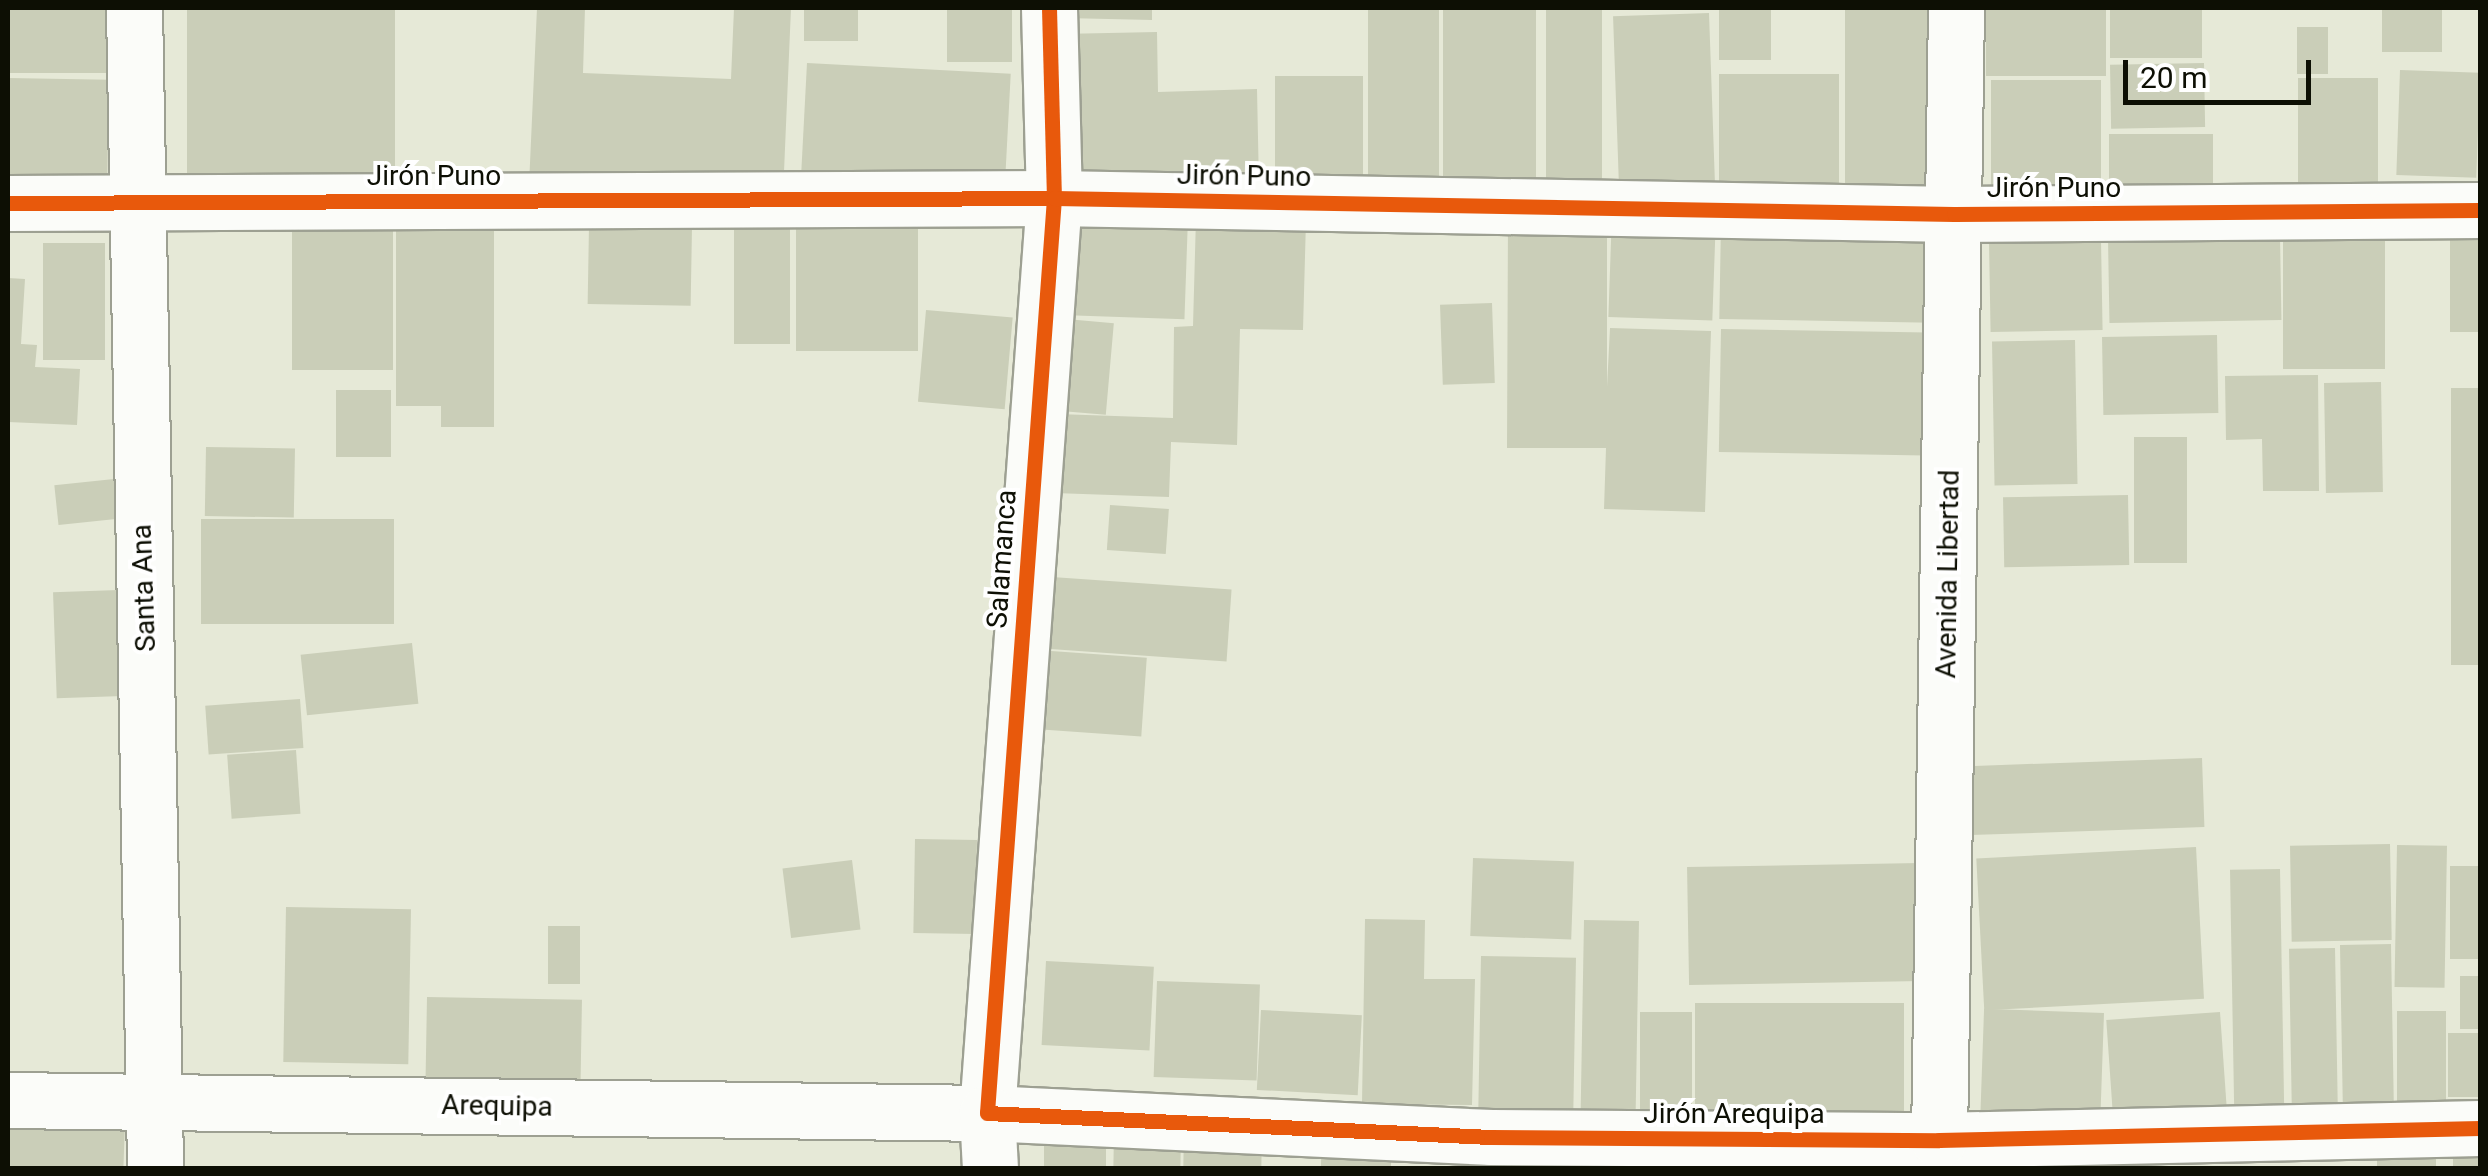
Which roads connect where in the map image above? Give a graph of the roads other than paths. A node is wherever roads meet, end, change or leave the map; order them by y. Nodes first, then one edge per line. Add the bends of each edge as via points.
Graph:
1 (134, 8) edge
2 (1049, 8) edge
3 (1956, 8) edge
4 (1054, 198) junction
5 (8, 203) edge
6 (132, 203) junction
7 (2480, 210) edge
8 (1954, 214) junction
9 (8, 1100) edge
10 (160, 1101) junction
11 (987, 1113) junction
12 (2480, 1128) edge
13 (1939, 1140) junction
14 (155, 1168) edge
15 (990, 1168) edge

1 - 6 street, Santa Ana
2 - 4 street, Salamanca
3 - 8 street, Avenida Libertad
4 - 6 street, Jirón Puno
4 - 8 street, Jirón Puno
4 - 11 street, Salamanca
5 - 6 street, Jirón Puno
6 - 10 street, Santa Ana
7 - 8 street, Jirón Puno
8 - 13 street, Avenida Libertad
9 - 10 street, Arequipa
10 - 11 street, Arequipa
10 - 14 street, Santa Ana
11 - 13 street, Jirón Arequipa via 1490,1137
11 - 15 street, Salamanca
12 - 13 street, Jirón Arequipa

